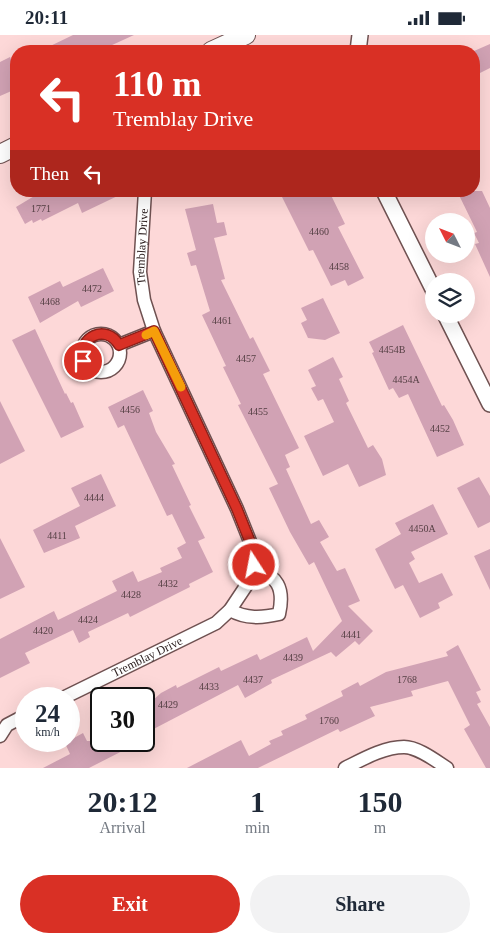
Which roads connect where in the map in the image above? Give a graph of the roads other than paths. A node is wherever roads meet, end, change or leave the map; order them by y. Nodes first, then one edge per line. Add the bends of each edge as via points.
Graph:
1 (246, 35) edge
2 (224, 45) edge
3 (145, 197) edge
4 (387, 197) edge
5 (425, 273) edge
6 (450, 323) edge
7 (154, 331) junction
8 (119, 345) dead end
9 (490, 404) edge
10 (254, 565) junction
11 (230, 610) junction
12 (80, 689) edge
13 (15, 720) edge
14 (2, 727) edge
15 (345, 768) edge
16 (447, 768) edge

1 - 2 main road
3 - 7 street, Tremblay Drive via 140,271 144,300
4 - 5 street
6 - 9 street
7 - 8 street
7 - 10 street, Tremblay Drive via 237,509 253,549
10 - 11 street, Tremblay Drive via 248,583
10 - 11 street via 269,573 280,587 279,614 242,617
11 - 12 street, Tremblay Drive via 216,623
13 - 14 street
15 - 16 street via 374,754 405,747

